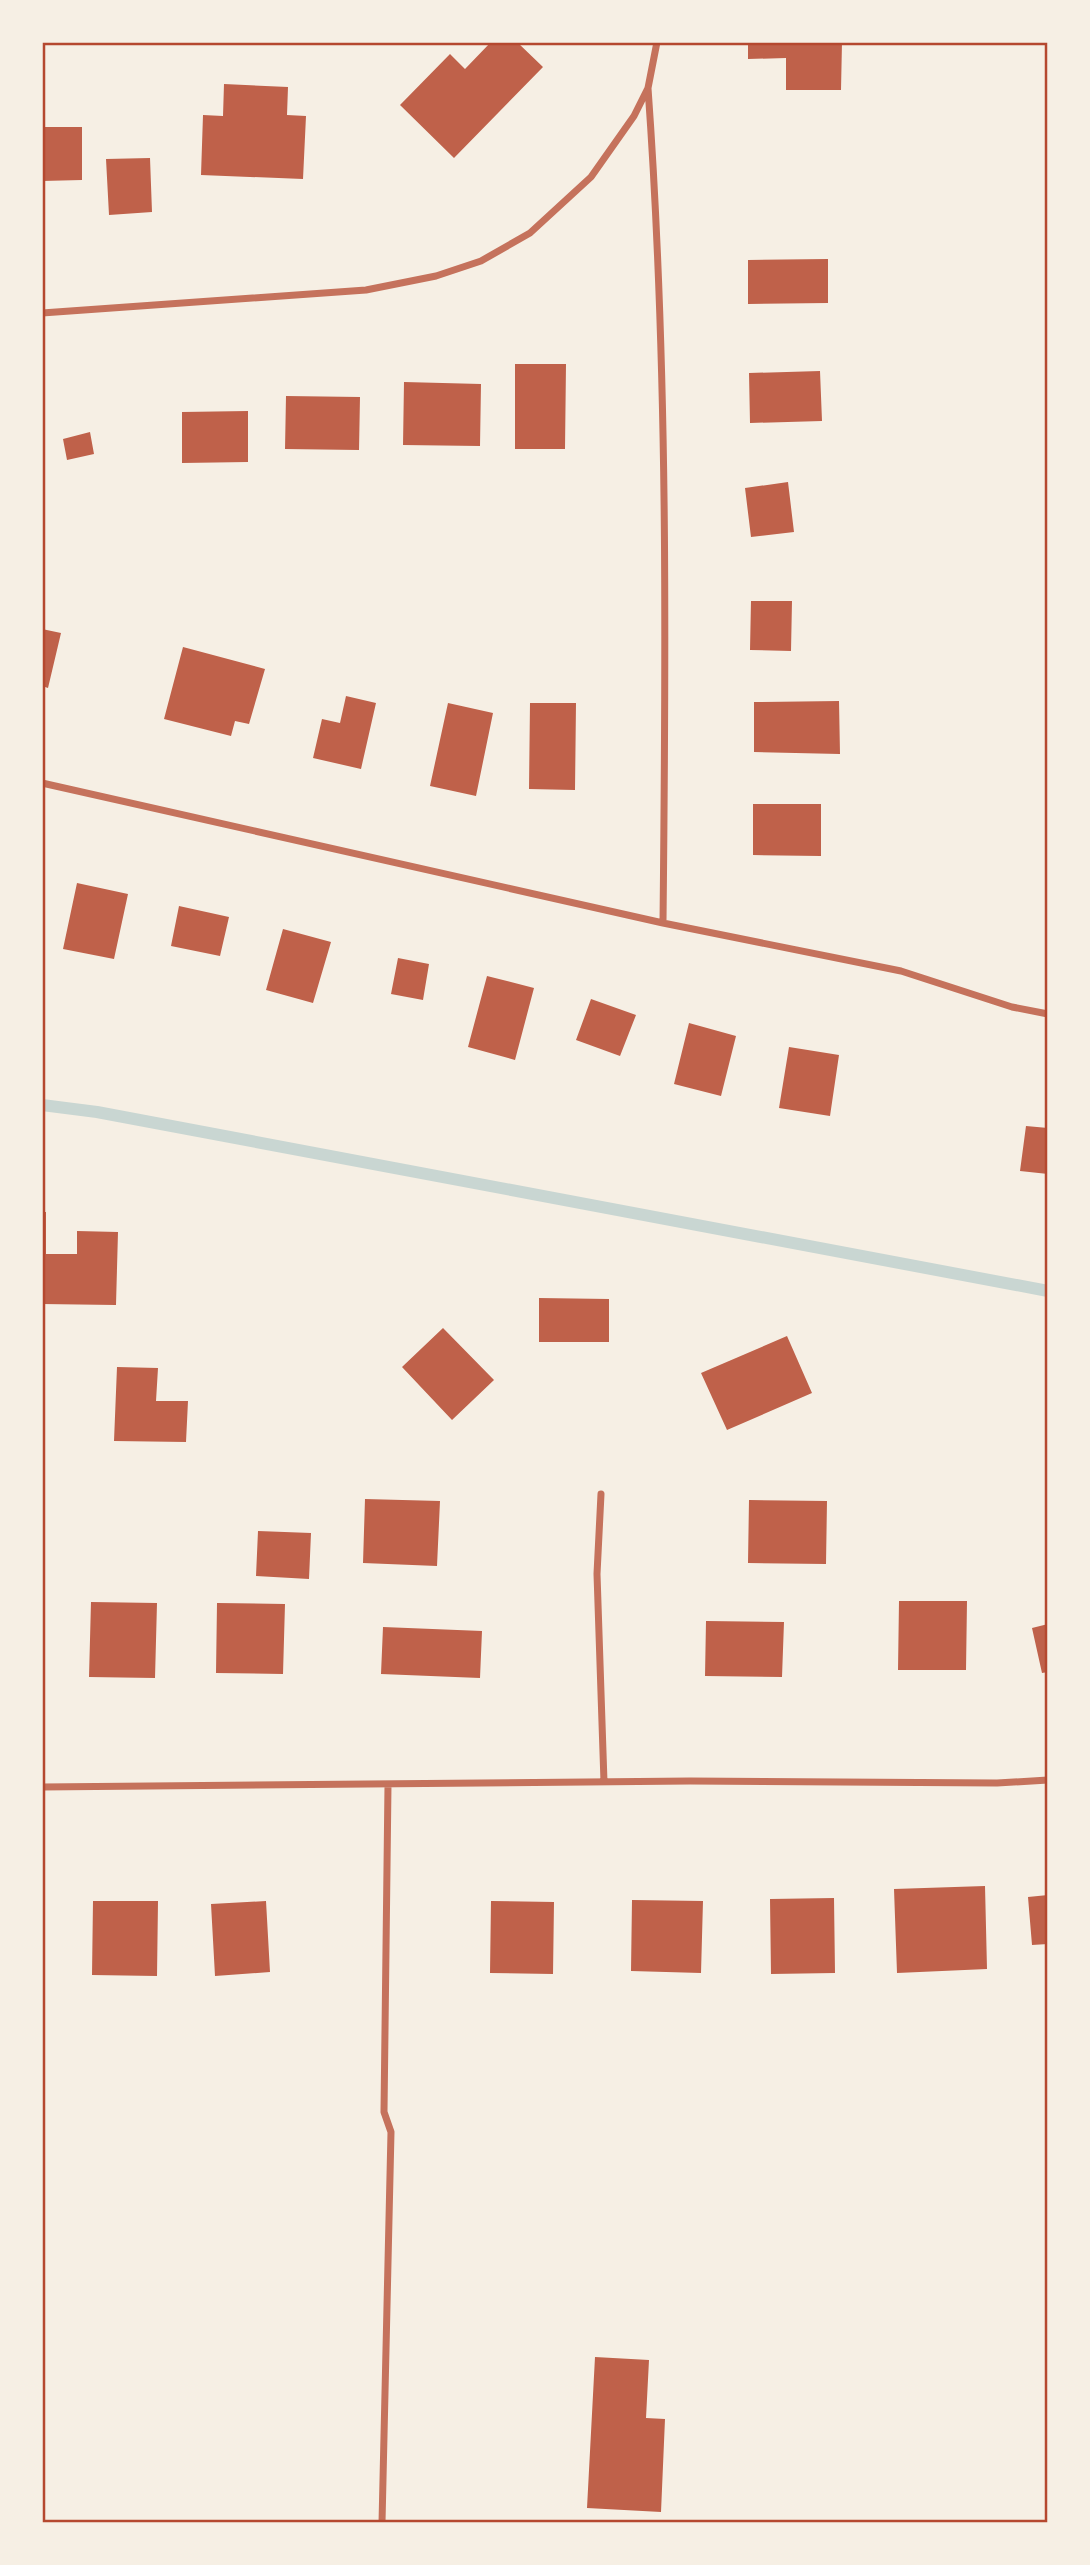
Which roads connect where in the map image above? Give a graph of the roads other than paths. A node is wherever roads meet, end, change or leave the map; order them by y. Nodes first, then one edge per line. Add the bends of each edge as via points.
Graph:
1 (657, 42) edge
2 (648, 89) junction
3 (42, 313) edge
4 (42, 783) edge
5 (663, 923) junction
6 (1048, 1014) edge
7 (601, 1494) dead end
8 (1048, 1780) edge
9 (604, 1782) junction
10 (388, 1785) junction
11 (42, 1787) edge
12 (383, 2523) edge

1 - 2 street
2 - 3 street via 634,116 582,186 530,233 481,261 436,276 366,290
2 - 5 street via 659,260 666,678
4 - 5 street
5 - 6 street via 901,971
7 - 9 street via 597,1574
8 - 9 street
9 - 10 street
10 - 11 street
10 - 12 street via 384,2112 391,2132

